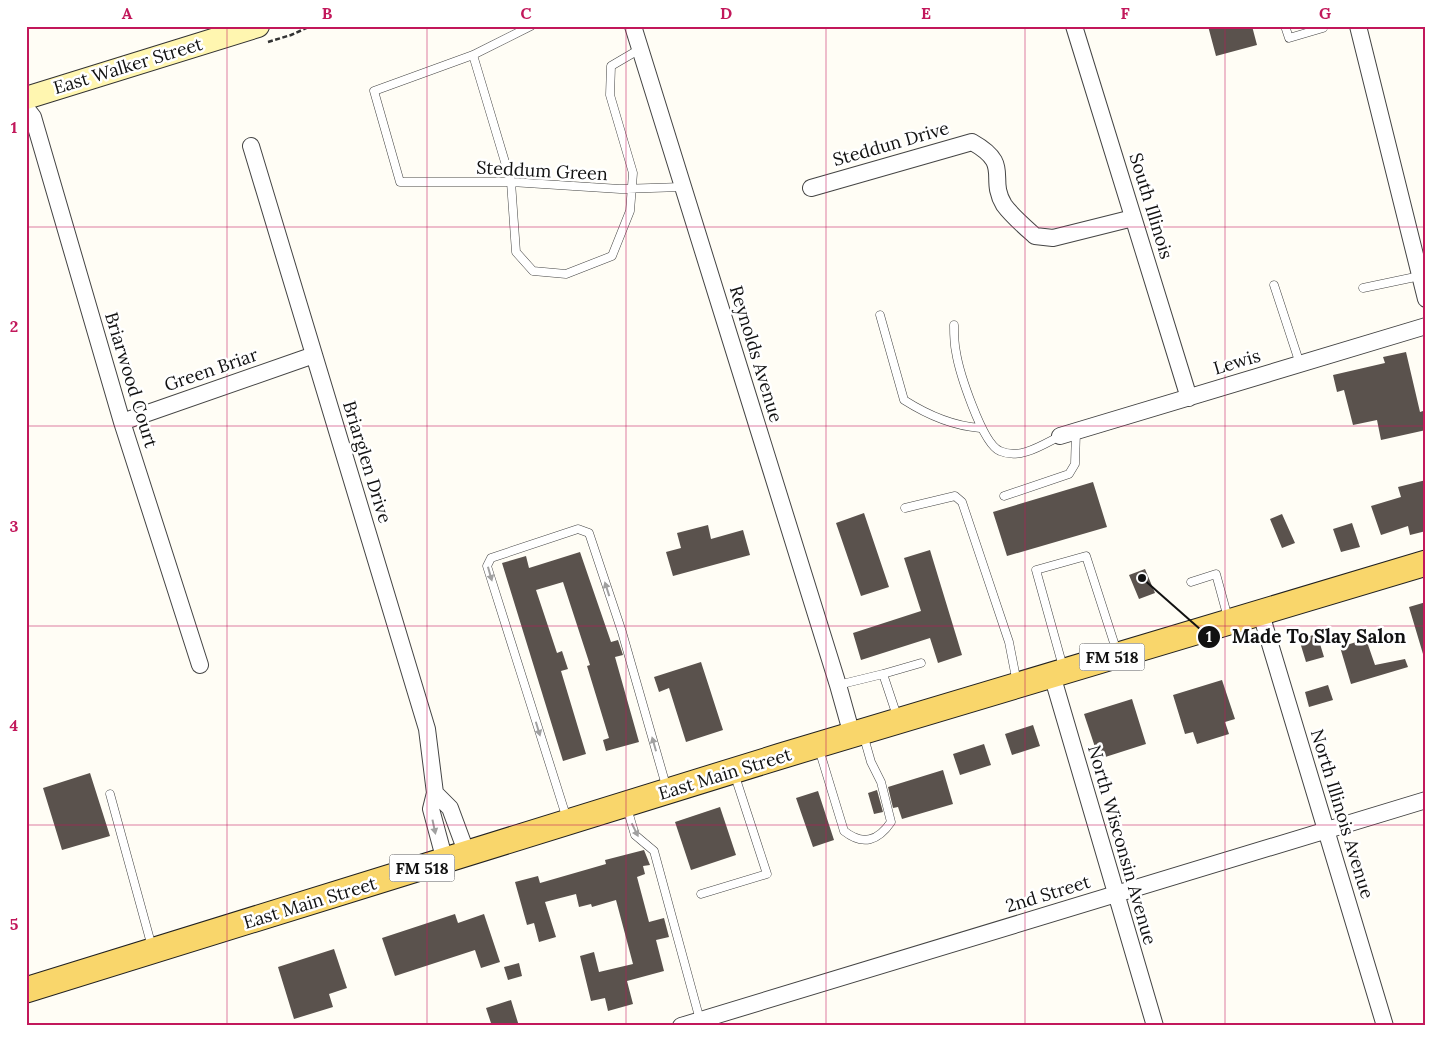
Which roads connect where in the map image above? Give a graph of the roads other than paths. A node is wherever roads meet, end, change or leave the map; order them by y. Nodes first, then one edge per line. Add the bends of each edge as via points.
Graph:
1 (258, 26) edge
2 (531, 26) edge
3 (633, 26) edge
4 (1074, 26) edge
5 (1285, 26) edge
6 (1358, 26) edge
7 (1326, 27) edge
8 (640, 49) junction
9 (473, 55) junction
10 (26, 98) edge
11 (26, 108) edge
12 (251, 146) dead end
13 (511, 182) junction
14 (682, 187) junction
15 (811, 188) dead end
16 (632, 189) junction
17 (1134, 218) junction
18 (1420, 276) junction
19 (1274, 285) dead end
20 (1363, 288) dead end
21 (1426, 299) edge
22 (880, 315) dead end
23 (954, 325) dead end
24 (1426, 326) edge
25 (314, 355) junction
26 (1300, 364) junction
27 (1189, 398) junction
28 (122, 422) junction
29 (980, 428) junction
30 (1068, 433) junction
31 (1004, 496) dead end
32 (905, 508) dead end
33 (1426, 563) edge
34 (1191, 582) dead end
35 (1261, 614) junction
36 (1230, 623) junction
37 (1118, 655) junction
38 (921, 664) dead end
39 (200, 665) dead end
40 (1058, 673) junction
41 (883, 674) junction
42 (1017, 685) junction
43 (840, 690) junction
44 (899, 721) junction
45 (857, 734) junction
46 (818, 745) junction
47 (734, 771) junction
48 (668, 791) junction
49 (436, 793) junction
50 (110, 794) dead end
51 (1426, 800) edge
52 (626, 804) junction
53 (568, 822) junction
54 (1326, 830) junction
55 (456, 857) junction
56 (701, 894) dead end
57 (1115, 895) junction
58 (154, 951) junction
59 (26, 990) edge
60 (700, 1020) junction
61 (681, 1026) edge
62 (1154, 1026) edge
63 (1385, 1026) edge

1 - 10 street, East Walker Street
2 - 9 lane
3 - 8 street, Reynolds Avenue
4 - 17 street, South Illinois
5 - 7 lane via 1288,38
6 - 18 street
8 - 14 street, Reynolds Avenue
8 - 16 lane via 611,66 610,94 633,174
9 - 13 lane
9 - 13 lane, Steddum Green via 374,91 400,182
11 - 28 street, Briarwood Court via 33,117
12 - 25 street, Briarglen Drive
13 - 16 lane, Steddum Green
13 - 16 lane via 516,252 533,271 566,274 612,256 630,211
14 - 16 lane, Steddum Green
14 - 43 street, Reynolds Avenue
15 - 17 street, Steddun Drive via 972,142 989,151 996,164 1004,204 1035,236 1053,238
17 - 27 street, South Illinois
18 - 20 lane
18 - 21 street
19 - 26 lane
22 - 29 lane via 904,400 946,420
23 - 29 lane via 956,352
24 - 26 street, Lewis
25 - 28 street, Green Briar
25 - 49 street, Briarglen Drive via 427,729
26 - 27 street, Lewis
27 - 30 street, Lewis
28 - 39 street, Briarwood Court
29 - 30 lane via 998,451 1014,455
30 - 31 lane via 1075,464 1069,474
32 - 42 lane via 956,496 962,502 1009,642
33 - 35 main road, East Main Street / FM 518
34 - 36 lane via 1216,574
35 - 36 main road, East Main Street / FM 518
35 - 54 street, North Illinois Avenue
36 - 37 main road, East Main Street / FM 518
37 - 40 main road, East Main Street / FM 518
37 - 40 lane via 1086,556 1036,570
38 - 41 lane
40 - 42 main road, East Main Street / FM 518
40 - 57 street, North Wisconsin Avenue
41 - 43 lane
41 - 44 lane
42 - 44 main road, East Main Street / FM 518
43 - 45 street, Reynolds Avenue
44 - 45 main road, East Main Street / FM 518
45 - 46 main road, East Main Street / FM 518
45 - 46 lane via 882,782 891,822 877,837 861,841 844,831
46 - 47 main road, East Main Street / FM 518
47 - 48 main road, East Main Street / FM 518
47 - 56 lane via 767,874
48 - 52 main road, East Main Street / FM 518
48 -> 53 lane via 622,632 589,533 578,529 491,558 487,566
49 - 55 street via 450,808
49 -> 55 street, Briarglen Drive via 431,809
50 - 58 lane
51 - 54 street, 2nd Street
52 - 53 main road, East Main Street / FM 518
52 -> 60 lane via 635,835 654,851
53 - 55 main road, East Main Street / FM 518
54 - 57 street, 2nd Street
54 - 63 street, North Illinois Avenue
55 - 58 main road, East Main Street / FM 518
57 - 60 street, 2nd Street
57 - 62 street, North Wisconsin Avenue
58 - 59 main road, East Main Street / FM 518
60 - 61 street, 2nd Street

